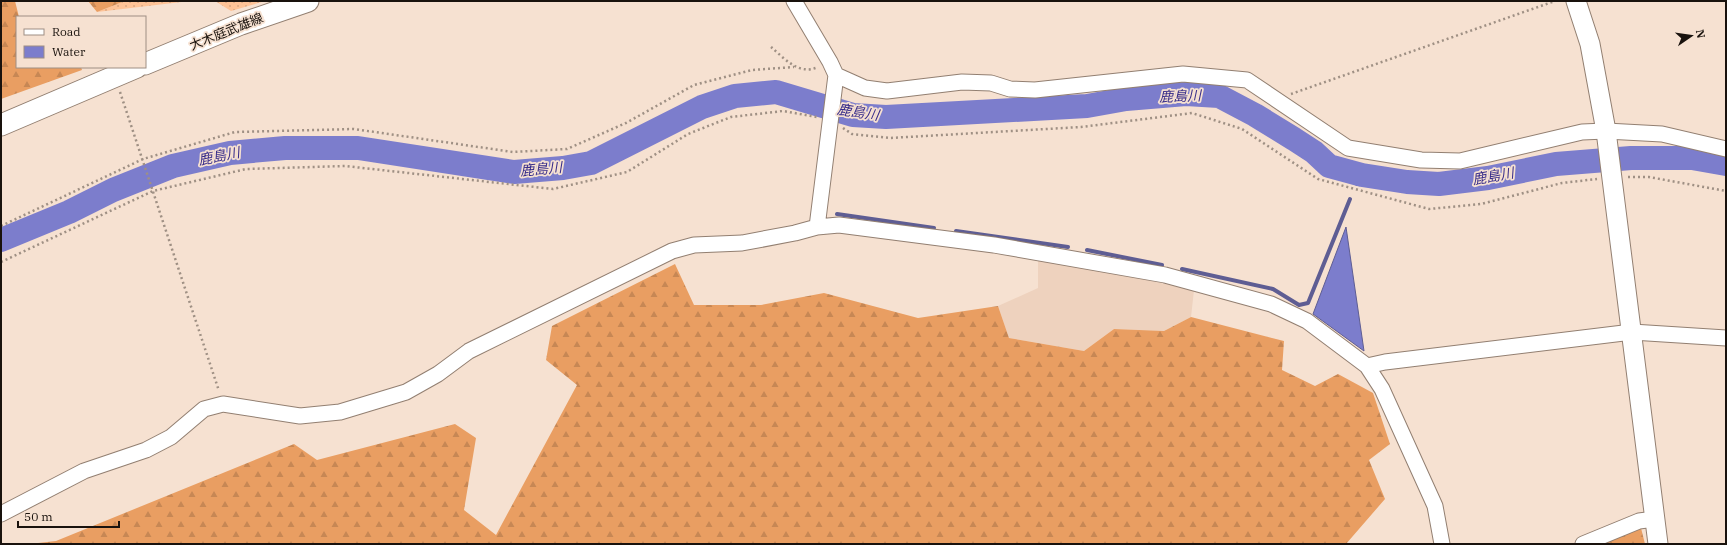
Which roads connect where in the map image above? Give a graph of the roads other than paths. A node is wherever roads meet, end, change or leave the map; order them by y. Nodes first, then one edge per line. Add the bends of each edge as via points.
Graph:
1 (308, 1) edge
2 (794, 1) edge
3 (1576, 1) edge
4 (146, 64) edge
5 (135, 68) edge
6 (834, 73) junction
7 (1, 125) edge
8 (1606, 131) junction
9 (1726, 149) edge
10 (817, 227) junction
11 (1632, 332) junction
12 (1726, 338) edge
13 (1367, 366) junction
14 (1, 514) edge
15 (1655, 519) junction
16 (1442, 544) edge
17 (1582, 544) edge
18 (1658, 544) edge

1 - 4 main road, 大木庭武雄線 via 241,24
2 - 6 street
3 - 8 street via 1590,44
5 - 7 main road
6 - 8 street via 865,88 887,91 962,82 990,83 1010,89 1036,90 1183,74 1247,80 1348,148 1421,160 1460,161 1582,132
6 - 10 street
8 - 9 street via 1662,134
8 - 11 street
10 - 13 street via 867,227 994,245 1165,275 1271,304 1307,321
10 - 14 street via 795,234 742,243 694,245 672,251 469,351 438,374 406,392 340,412 300,416 223,404 204,409 171,437 146,450 84,472
11 - 12 street
11 - 13 street
11 - 15 street
13 - 16 street via 1382,389 1435,506
15 - 17 street via 1639,522
15 - 18 street

